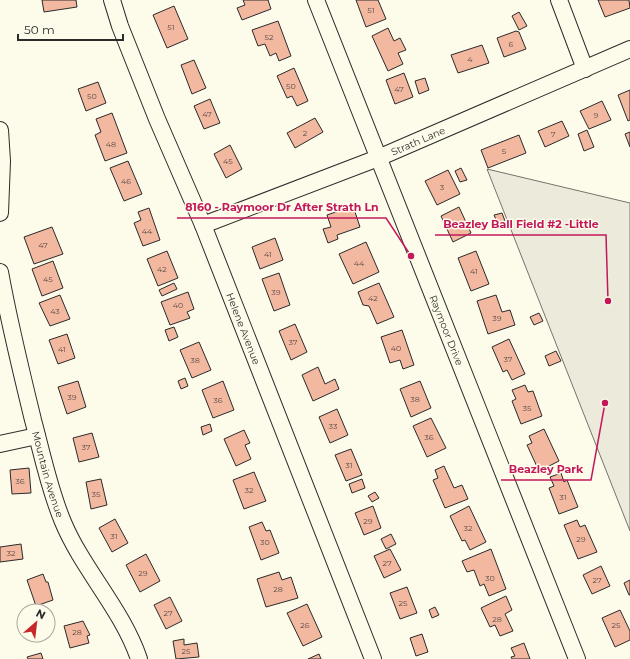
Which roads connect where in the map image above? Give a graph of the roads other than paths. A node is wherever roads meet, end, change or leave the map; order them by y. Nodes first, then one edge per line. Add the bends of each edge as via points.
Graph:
1 (112, 0) edge
2 (316, 0) edge
3 (559, 0) edge
4 (630, 49) edge
5 (585, 69) junction
6 (0, 130) edge
7 (378, 158) junction
8 (0, 213) edge
9 (203, 225) junction
10 (0, 272) edge
11 (37, 436) junction
12 (0, 444) edge
13 (139, 659) edge
14 (373, 659) edge
15 (577, 659) edge

1 - 9 street, Helene Avenue via 157,119
2 - 7 street, Raymoor Drive
3 - 5 street
4 - 5 street, Strath Lane
5 - 7 street, Strath Lane
6 - 8 street
7 - 9 street, Strath Lane
7 - 15 street, Raymoor Drive
9 - 14 street, Helene Avenue
10 - 11 street, Mountain Avenue
11 - 12 street
11 - 13 street, Mountain Avenue via 63,522 78,551 122,620

